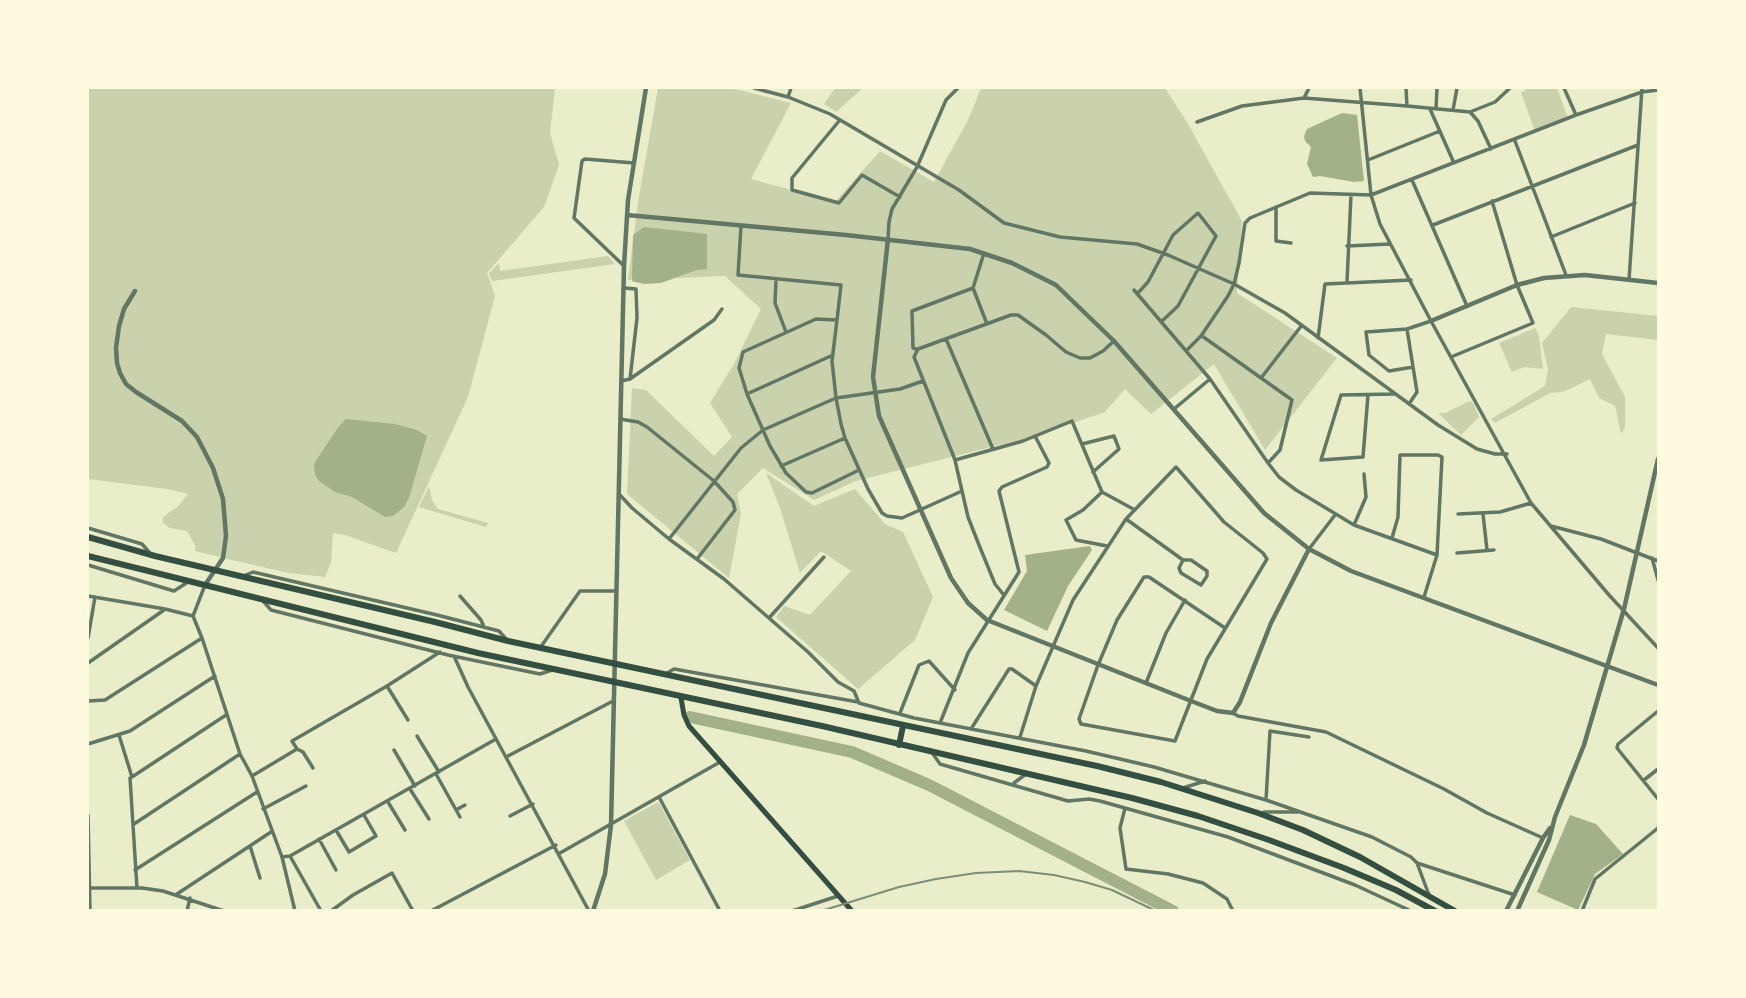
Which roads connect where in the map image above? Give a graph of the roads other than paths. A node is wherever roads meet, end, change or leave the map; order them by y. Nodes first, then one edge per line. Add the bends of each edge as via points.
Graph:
1 (646, 88) edge
2 (754, 88) edge
3 (790, 88) edge
4 (958, 88) edge
5 (1308, 88) edge
6 (1360, 88) edge
7 (1406, 88) edge
8 (1437, 88) edge
9 (1457, 88) edge
10 (1510, 88) edge
11 (1564, 88) edge
12 (771, 90) edge
13 (1642, 90) edge
14 (1658, 90) edge
15 (788, 97) junction
16 (1304, 99) junction
17 (1363, 102) junction
18 (1407, 106) junction
19 (1433, 109) junction
20 (1453, 111) junction
21 (1470, 112) junction
22 (1576, 115) junction
23 (839, 121) junction
24 (1197, 122) dead end
25 (1440, 131) junction
26 (1515, 141) junction
27 (1638, 145) junction
28 (1491, 149) junction
29 (1367, 160) junction
30 (634, 163) junction
31 (1454, 163) junction
32 (917, 167) junction
33 (1412, 180) junction
34 (1532, 186) junction
35 (1351, 194) junction
36 (1371, 195) junction
37 (900, 197) junction
38 (1492, 201) junction
39 (1635, 203) junction
40 (1276, 207) junction
41 (627, 215) junction
42 (1433, 225) junction
43 (741, 226) junction
44 (1552, 237) junction
45 (888, 240) junction
46 (1291, 243) dead end
47 (1391, 244) junction
48 (1347, 246) junction
49 (984, 253) junction
50 (1164, 253) junction
51 (624, 266) junction
52 (1198, 268) junction
53 (1566, 275) junction
54 (776, 279) junction
55 (1629, 279) junction
56 (1411, 281) junction
57 (1347, 282) junction
58 (1658, 283) edge
59 (1234, 284) junction
60 (1517, 285) junction
61 (624, 288) junction
62 (973, 288) junction
63 (1134, 290) dead end
64 (135, 291) dead end
65 (1137, 294) junction
66 (1468, 306) junction
67 (722, 309) dead end
68 (837, 320) junction
69 (1431, 321) junction
70 (1161, 322) junction
71 (987, 324) junction
72 (1302, 325) junction
73 (1407, 329) junction
74 (786, 332) junction
75 (1201, 336) junction
76 (1318, 338) junction
77 (946, 339) junction
78 (1114, 341) junction
79 (918, 349) junction
80 (1186, 351) junction
81 (833, 355) junction
82 (1451, 358) junction
83 (1413, 367) junction
84 (1261, 378) junction
85 (630, 379) junction
86 (1210, 379) junction
87 (621, 381) junction
88 (923, 381) junction
89 (874, 392) junction
90 (1395, 393) junction
91 (747, 394) junction
92 (1368, 395) junction
93 (836, 398) junction
94 (1409, 404) junction
95 (1174, 409) junction
96 (620, 419) junction
97 (763, 430) junction
98 (1035, 436) junction
99 (845, 438) junction
100 (1082, 444) junction
101 (993, 449) junction
102 (1507, 454) junction
103 (955, 460) junction
104 (1658, 460) edge
105 (1269, 464) junction
106 (780, 466) junction
107 (1658, 466) edge
108 (859, 470) junction
109 (1093, 472) junction
110 (1364, 474) dead end
111 (714, 481) junction
112 (962, 491) junction
113 (1102, 492) junction
114 (618, 493) junction
115 (1531, 503) junction
116 (920, 509) junction
117 (1135, 510) junction
118 (1458, 514) dead end
119 (1483, 514) junction
120 (1335, 515) junction
121 (1126, 519) junction
122 (1354, 525) junction
123 (1549, 525) junction
124 (88, 528) edge
125 (88, 537) edge
126 (669, 539) junction
127 (1391, 539) junction
128 (1107, 545) junction
129 (1308, 550) junction
130 (1494, 550) dead end
131 (1487, 551) junction
132 (1639, 552) junction
133 (1457, 553) dead end
134 (150, 555) junction
135 (1437, 555) junction
136 (88, 556) edge
137 (824, 557) dead end
138 (1652, 558) junction
139 (697, 559) junction
140 (1183, 560) junction
141 (1658, 561) edge
142 (88, 565) edge
143 (214, 570) junction
144 (1658, 580) edge
145 (188, 582) junction
146 (205, 585) junction
147 (616, 591) junction
148 (1003, 594) junction
149 (88, 596) edge
150 (460, 596) dead end
151 (95, 597) junction
152 (1424, 597) junction
153 (263, 599) junction
154 (1185, 600) junction
155 (1624, 608) junction
156 (165, 609) junction
157 (193, 616) junction
158 (436, 618) junction
159 (769, 618) junction
160 (987, 620) junction
161 (484, 626) junction
162 (1224, 628) junction
163 (396, 633) junction
164 (88, 636) edge
165 (381, 637) junction
166 (202, 638) junction
167 (508, 641) junction
168 (540, 648) junction
169 (1052, 648) junction
170 (1658, 648) edge
171 (440, 652) junction
172 (454, 656) junction
173 (88, 663) edge
174 (615, 665) junction
175 (1098, 665) junction
176 (1608, 665) junction
177 (554, 670) junction
178 (662, 675) junction
179 (215, 676) junction
180 (615, 683) junction
181 (1146, 683) junction
182 (1658, 685) edge
183 (387, 686) junction
184 (1036, 686) junction
185 (955, 690) junction
186 (815, 695) junction
187 (681, 698) junction
188 (614, 700) junction
189 (88, 701) edge
190 (1191, 701) junction
191 (859, 703) junction
192 (823, 709) junction
193 (1658, 711) edge
194 (900, 713) junction
195 (1233, 713) junction
196 (226, 715) junction
197 (914, 718) junction
198 (408, 720) dead end
199 (940, 723) junction
200 (905, 726) junction
201 (962, 727) junction
202 (971, 729) junction
203 (120, 735) junction
204 (417, 736) dead end
205 (1020, 737) junction
206 (1309, 737) dead end
207 (496, 739) junction
208 (977, 741) junction
209 (88, 744) edge
210 (899, 744) junction
211 (296, 749) junction
212 (394, 750) dead end
213 (932, 752) junction
214 (240, 754) junction
215 (506, 757) junction
216 (720, 762) junction
217 (313, 768) dead end
218 (1658, 769) edge
219 (437, 773) junction
220 (1026, 774) junction
221 (252, 776) junction
222 (132, 777) junction
223 (1644, 780) junction
224 (1206, 781) junction
225 (1013, 784) junction
226 (306, 786) dead end
227 (415, 786) junction
228 (1184, 788) junction
229 (410, 789) junction
230 (257, 792) junction
231 (1110, 793) junction
232 (659, 797) junction
233 (1658, 799) edge
234 (1266, 800) junction
235 (1100, 801) junction
236 (387, 802) junction
237 (533, 804) junction
238 (465, 805) dead end
239 (1125, 808) junction
240 (263, 809) junction
241 (430, 809) dead end
242 (456, 810) junction
243 (1301, 812) junction
244 (425, 813) junction
245 (1258, 813) junction
246 (363, 815) junction
247 (88, 816) edge
248 (510, 816) dead end
249 (1198, 816) junction
250 (460, 817) dead end
251 (429, 819) dead end
252 (133, 825) junction
253 (611, 825) junction
254 (1189, 825) junction
255 (1552, 826) junction
256 (1658, 828) edge
257 (336, 830) junction
258 (405, 830) dead end
259 (271, 832) junction
260 (1543, 838) junction
261 (319, 839) junction
262 (556, 845) junction
263 (250, 846) junction
264 (560, 853) junction
265 (290, 856) junction
266 (282, 857) junction
267 (1417, 863) junction
268 (135, 870) junction
269 (336, 870) dead end
270 (260, 878) dead end
271 (89, 888) edge
272 (136, 888) junction
273 (177, 894) junction
274 (1515, 895) junction
275 (838, 896) junction
276 (1430, 897) junction
277 (190, 898) junction
278 (223, 910) edge
279 (90, 911) edge
280 (187, 911) edge
281 (295, 911) edge
282 (321, 911) edge
283 (331, 911) edge
284 (413, 911) edge
285 (431, 911) edge
286 (591, 911) edge
287 (720, 911) edge
288 (792, 911) edge
289 (852, 911) edge
290 (1233, 911) edge
291 (1411, 911) edge
292 (1435, 911) edge
293 (1455, 911) edge
294 (1506, 911) edge
295 (1517, 911) edge
296 (1582, 911) edge

1 - 30 street
2 - 12 street
3 - 15 street
4 - 32 street via 946,100
5 - 16 street
6 - 17 street
7 - 18 street
8 - 19 street
9 - 20 street
10 - 21 street via 1495,102
11 - 22 street
12 - 15 street
13 - 14 street
13 - 22 street
13 - 27 street
15 - 23 street
16 - 17 street
16 - 24 street via 1242,106
17 - 18 street
17 - 29 street
18 - 19 street
19 - 20 street
19 - 25 street
20 - 21 street
21 - 28 street
22 - 26 street
23 - 32 street
23 - 37 street via 792,178 792,190 839,203 862,175
25 - 29 street
25 - 31 street
26 - 28 street
26 - 34 street
27 - 34 street
27 - 39 street
28 - 31 street
29 - 36 street
30 - 41 street
30 - 51 street via 582,161 574,218
31 - 33 street
32 - 37 street
32 - 50 street via 1004,223 1060,237 1137,244
33 - 36 street
33 - 42 street
34 - 38 street
34 - 44 street
35 - 36 street
35 - 40 street via 1310,194
35 - 48 street
36 - 47 street
37 - 45 street via 889,222
38 - 42 street
38 - 60 street
39 - 44 street
39 - 55 street
40 - 46 street via 1276,240
40 - 59 street via 1245,223
41 - 43 street
41 - 51 street
42 - 66 street
43 - 45 street
43 - 54 street via 737,275
44 - 53 street
45 - 49 street
45 - 89 street
47 - 48 street
47 - 56 street
48 - 57 street
49 - 62 street
49 - 78 street via 1056,285
50 - 52 street
50 - 52 street via 1173,235 1198,213 1216,236
50 - 65 street
51 - 61 street
52 - 59 street
52 - 70 street via 1178,306
53 - 55 street
53 - 60 street
54 - 68 street via 841,285
54 - 74 street via 775,303
55 - 58 street
56 - 57 street
56 - 69 street
57 - 76 street via 1325,284
59 - 72 street
59 - 75 street
60 - 66 street
60 - 82 street via 1533,323
61 - 85 street via 636,289
61 - 87 street
62 - 71 street
62 - 79 street via 912,311 913,348
63 - 65 street
64 - 143 street via 119,326 117,363 126,384 188,427 213,468 223,499 226,536 223,558
65 - 70 street
66 - 69 street
67 - 85 street via 714,320
68 - 74 street via 816,319
68 - 81 street
69 - 73 street
69 - 82 street
70 - 80 street
71 - 77 street
71 - 78 street via 1018,315 1080,358 1090,358
72 - 76 street
72 - 84 street
73 - 83 street
73 - 83 street via 1366,332 1369,355 1389,371
74 - 91 street via 743,352 740,368
75 - 80 street
75 - 84 street
76 - 90 street
77 - 79 street
77 - 101 street
78 - 95 street
79 - 88 street via 914,357
80 - 86 street
81 - 91 street
81 - 93 street
82 - 102 street
83 - 94 street via 1417,392
84 - 105 street via 1292,401 1280,450
85 - 87 street
86 - 95 street
86 - 105 street
87 - 96 street
88 - 89 street
88 - 103 street
89 - 93 street
89 - 116 street via 879,416
90 - 92 street
90 - 94 street
91 - 97 street
92 - 92 street via 1341,395 1321,460 1363,457
93 - 97 street
93 - 99 street
94 - 102 street via 1477,449
95 - 129 street via 1264,513
96 - 111 street via 647,427
96 - 114 street
97 - 106 street
97 - 111 street
98 - 100 street via 1072,421
98 - 101 street
98 - 148 street via 1047,467 999,491 1019,572
99 - 106 street
99 - 108 street
100 - 109 street
100 - 109 street via 1114,436 1119,449
101 - 103 street
102 - 115 street
103 - 112 street
104 - 107 street
105 - 120 street via 1279,477
106 - 108 street via 812,493
107 - 132 street
108 - 116 street via 882,513 898,519
109 - 113 street
110 - 122 street via 1366,497
111 - 126 street
111 - 139 street via 729,495 735,510
112 - 116 street
112 - 148 street via 979,545
113 - 117 street
113 - 128 street via 1066,520 1076,540
114 - 126 street
114 - 147 street
115 - 119 street
115 - 123 street
116 - 160 street via 954,585
117 - 121 street
117 - 162 street via 1176,467 1224,522 1263,553 1267,559
118 - 119 street
119 - 131 street
120 - 122 street
120 - 129 street
121 - 128 street
121 - 140 street
122 - 127 street
123 - 132 street
123 - 155 street
124 - 134 street via 142,544
125 - 134 highway
126 - 139 street
127 - 135 street
127 - 135 street via 1398,517 1400,455 1438,455 1442,457
128 - 169 street via 1073,600
129 - 152 street
129 - 195 street via 1271,622
130 - 131 street
131 - 133 street
132 - 138 street
132 - 155 street
134 - 143 highway
135 - 152 street
136 - 145 highway
137 - 159 street
138 - 141 street
138 - 144 street
139 - 159 street
140 - 140 street via 1191,560 1208,573 1201,585 1181,573
142 - 145 street via 174,591
143 - 146 street
143 - 158 highway
145 - 146 highway
146 - 153 highway
146 - 157 street
147 - 168 street via 580,591
147 - 174 street
148 - 160 street
149 - 151 street
150 - 161 street
151 - 156 street
151 - 164 street
152 - 176 street
153 - 163 highway
153 - 165 street via 271,610
154 - 162 street
154 - 175 street via 1144,577 1117,620
154 - 181 street via 1166,632
155 - 170 street
155 - 176 street
156 - 157 street
156 - 173 street
157 - 166 street
158 - 161 street
158 - 167 highway
159 - 191 street via 838,682 854,691
160 - 169 street
160 - 185 street via 968,653
161 - 167 street via 499,631
162 - 190 street
163 - 165 street
163 - 177 highway
165 - 171 street
166 - 179 street
166 - 189 street via 105,699
167 - 168 highway
168 - 174 highway
169 - 175 street
169 - 184 street
171 - 172 street
171 - 183 street
172 - 177 street via 540,674
172 - 207 street
174 - 178 highway
174 - 180 street
175 - 181 street
175 - 190 street via 1080,724 1175,741
176 - 182 street
176 - 255 street via 1584,745
177 - 180 highway
178 - 186 street via 674,669
178 - 192 highway
179 - 196 street
179 - 203 street
180 - 187 highway
180 - 188 street
181 - 190 street
183 - 198 street
183 - 211 street via 292,741
184 - 202 street via 1009,670
184 - 205 street
185 - 194 street via 929,661 919,665
185 - 199 street
186 - 191 street
186 - 192 street
187 - 210 highway
187 - 216 main road via 689,726
188 - 215 street
188 - 253 street
190 - 195 street
191 - 194 street
192 - 200 highway
193 - 223 street via 1618,744
194 - 197 street
195 - 260 street via 1326,733
196 - 214 street
196 - 222 street
197 - 199 street
197 - 200 street
199 - 201 street
200 - 208 highway
200 - 210 highway
201 - 202 street
201 - 208 street
202 - 205 street
203 - 209 street
203 - 222 street
204 - 219 street
205 - 224 street
206 - 234 street via 1270,731
207 - 215 street
207 - 219 street
208 - 228 highway
210 - 213 highway
211 - 217 street
211 - 221 street
212 - 227 street
213 - 220 highway
213 - 225 street via 940,764
214 - 221 street
214 - 252 street
215 - 237 street
216 - 232 street
216 - 275 main road
218 - 223 street
219 - 227 street
219 - 242 street
220 - 225 street
220 - 231 highway
221 - 230 street
222 - 252 street
223 - 233 street
224 - 228 street
224 - 234 street
225 - 235 street via 1068,802
226 - 240 street
227 - 229 street
228 - 245 highway
229 - 236 street
229 - 244 street
230 - 240 street
230 - 268 street
231 - 235 street
231 - 249 highway
232 - 253 street
232 - 287 street
234 - 243 street
235 - 239 street
236 - 246 street
236 - 258 street
237 - 248 street
237 - 262 street
238 - 242 street
239 - 254 street
239 - 290 street via 1120,828 1126,869 1203,883 1227,899
240 - 259 street
241 - 244 street
242 - 250 street
243 - 245 street
243 - 267 street via 1372,837
244 - 251 street
245 - 276 highway via 1360,857
246 - 257 street
246 - 257 street via 376,836 358,847 349,852
247 - 271 street
249 - 254 street
249 - 292 highway via 1344,868
252 - 268 street
253 - 264 street
253 - 286 street via 605,874
254 - 291 street via 1296,861
255 - 260 street
255 - 295 street
256 - 296 street via 1595,879
257 - 261 street
259 - 263 street
259 - 266 street
260 - 274 street
261 - 265 street
261 - 269 street
262 - 264 street
262 - 285 street
263 - 270 street
263 - 273 street
264 - 286 street
265 - 266 street
265 - 282 street
266 - 281 street
267 - 274 street
267 - 276 street
268 - 272 street
271 - 272 street
271 - 279 street
272 - 273 street
273 - 277 street
274 - 294 street
275 - 288 street
275 - 289 main road
276 - 293 highway
277 - 278 street
277 - 280 street
283 - 284 street via 392,873

